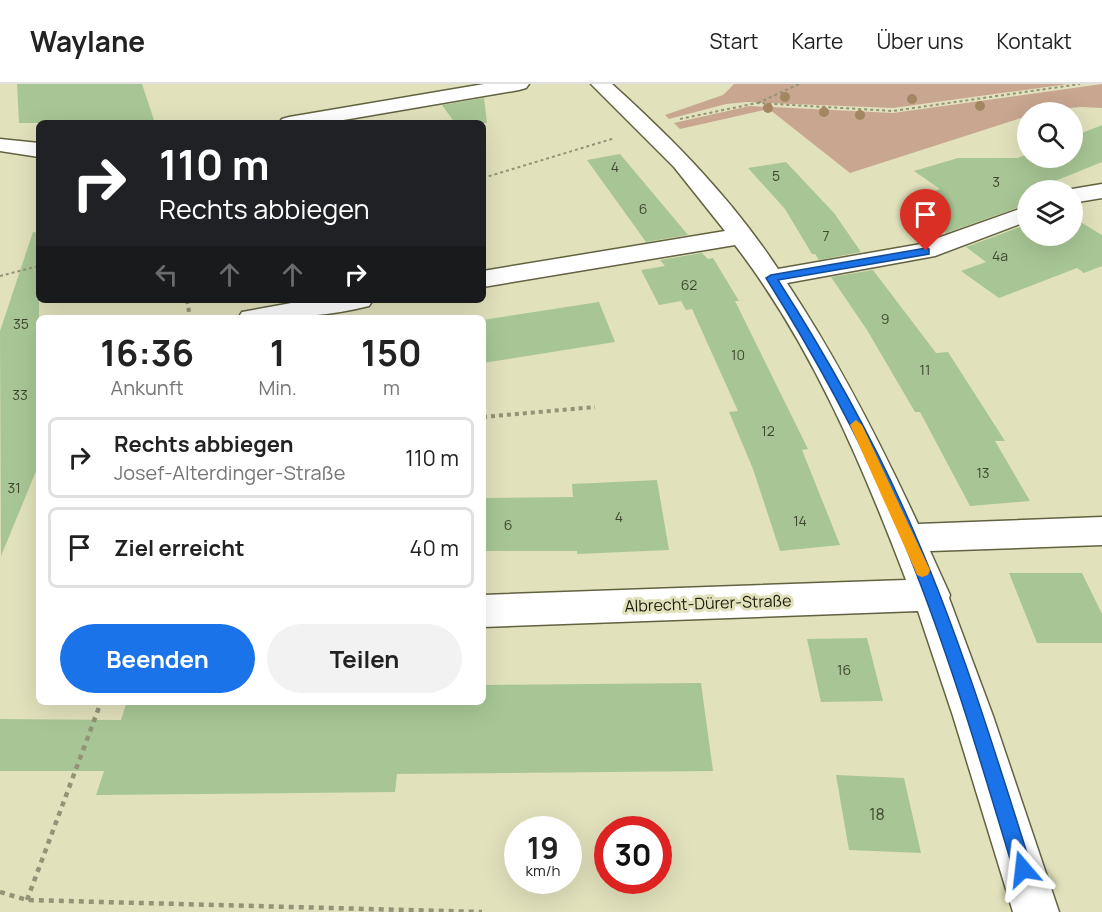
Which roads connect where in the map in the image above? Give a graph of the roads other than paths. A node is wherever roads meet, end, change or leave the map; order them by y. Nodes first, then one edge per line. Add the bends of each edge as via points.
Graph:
1 (519, 84) edge
2 (601, 84) edge
3 (444, 90) edge
4 (303, 120) edge
5 (0, 146) edge
6 (36, 150) edge
7 (1102, 191) edge
8 (1083, 194) edge
9 (1017, 217) edge
10 (742, 236) junction
11 (771, 278) junction
12 (486, 279) edge
13 (342, 303) edge
14 (270, 315) edge
15 (1102, 531) edge
16 (909, 538) junction
17 (932, 595) junction
18 (486, 611) edge
19 (1036, 912) edge

1 - 3 street
2 - 10 street via 692,173
3 - 4 street
5 - 6 street
7 - 8 street
9 - 11 street via 926,251
10 - 11 street
10 - 12 street
11 - 16 street via 815,347 858,427
13 - 14 street
15 - 16 street
16 - 17 street
17 - 18 street, Albrecht-Dürer-Straße
17 - 19 street

